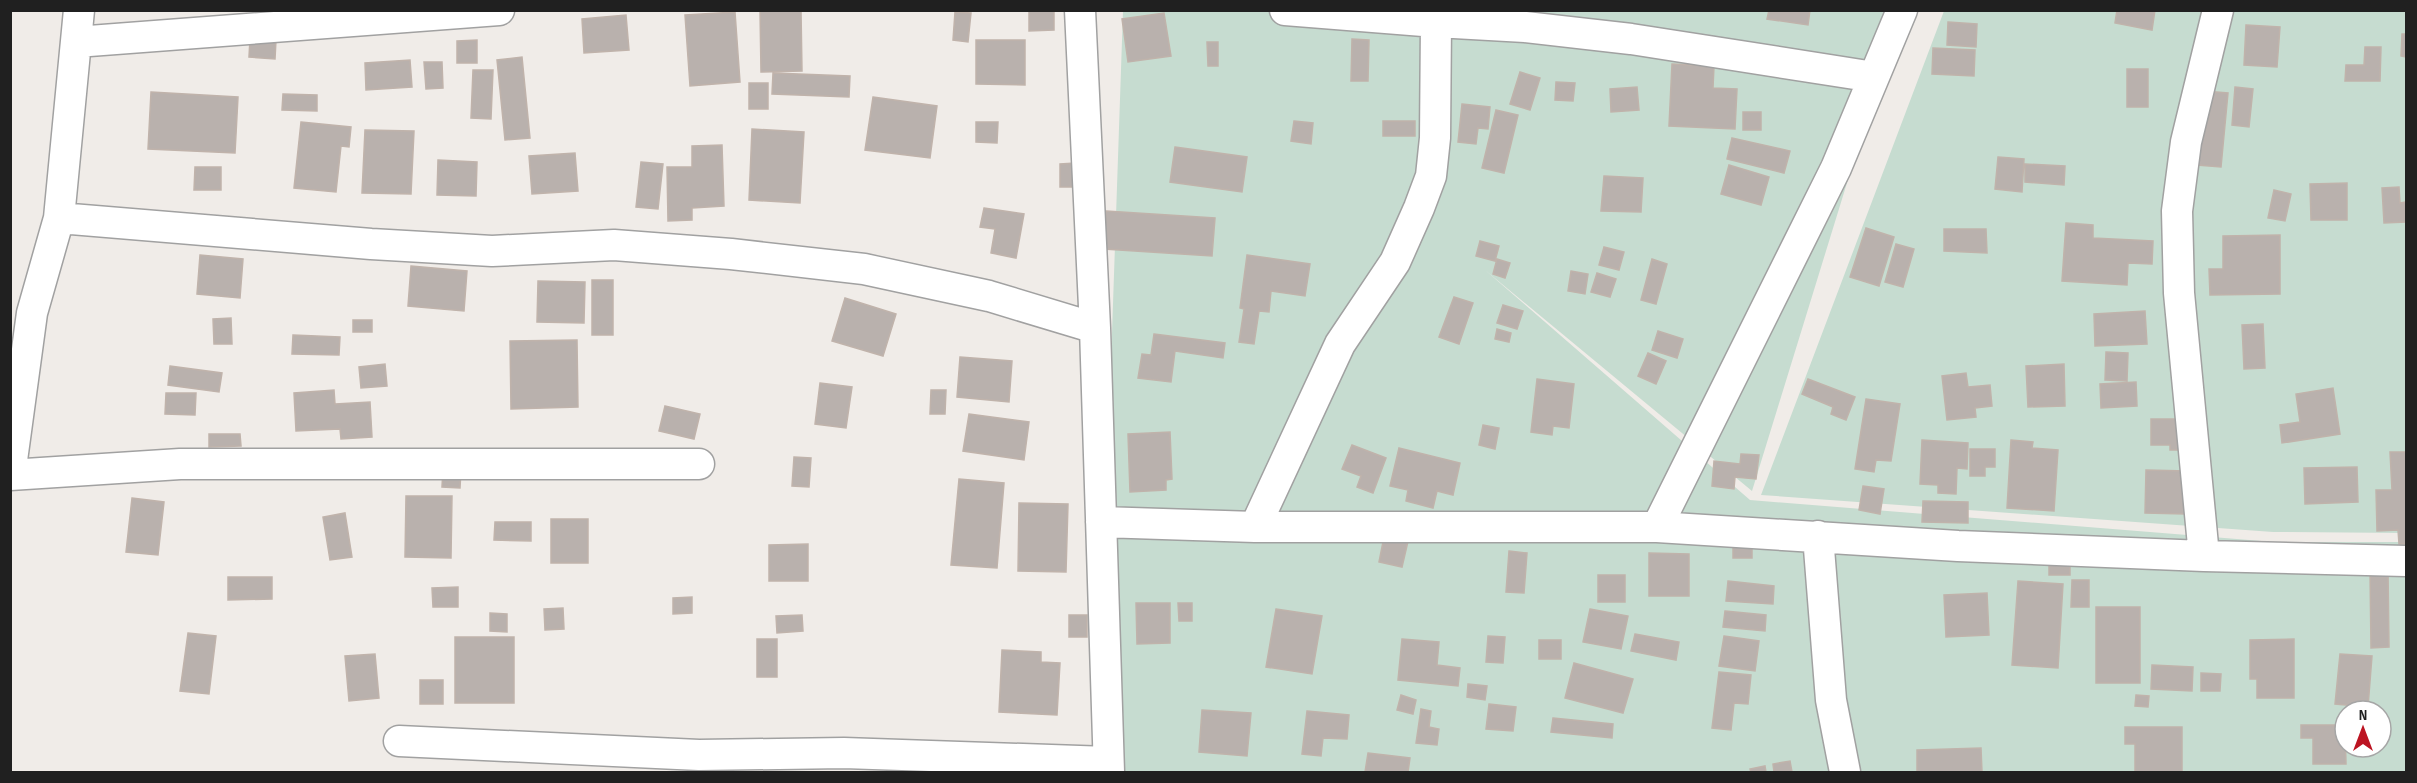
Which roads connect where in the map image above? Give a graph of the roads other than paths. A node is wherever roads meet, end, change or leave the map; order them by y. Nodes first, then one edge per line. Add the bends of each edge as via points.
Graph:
1 (79, 10) edge
2 (499, 10) edge
3 (1080, 10) edge
4 (1285, 10) edge
5 (1902, 10) edge
6 (2218, 10) edge
7 (1436, 22) junction
8 (76, 42) junction
9 (1874, 77) junction
10 (59, 218) junction
11 (21, 314) edge
12 (1095, 328) junction
13 (699, 464) dead end
14 (10, 475) edge
15 (1101, 522) junction
16 (1255, 527) junction
17 (1657, 527) junction
18 (1818, 536) junction
19 (2204, 556) junction
20 (2406, 561) edge
21 (399, 741) dead end
22 (1108, 767) edge
23 (1845, 772) edge

1 - 8 street
2 - 8 street
3 - 12 street
4 - 7 street
5 - 9 street
6 - 19 street via 2186,142 2177,211 2179,292
7 - 9 street via 1619,38
7 - 16 street via 1431,176 1395,262 1340,344
8 - 10 street
9 - 17 street via 1836,168
10 - 11 street
10 - 12 street via 492,251 614,245 731,254 864,269 989,296
11 - 14 street
12 - 15 street
13 - 14 street via 180,464
15 - 16 street
15 - 22 street
16 - 17 street
17 - 18 street
18 - 19 street
18 - 23 street via 1831,700
19 - 20 street
21 - 22 street via 699,755 844,753

